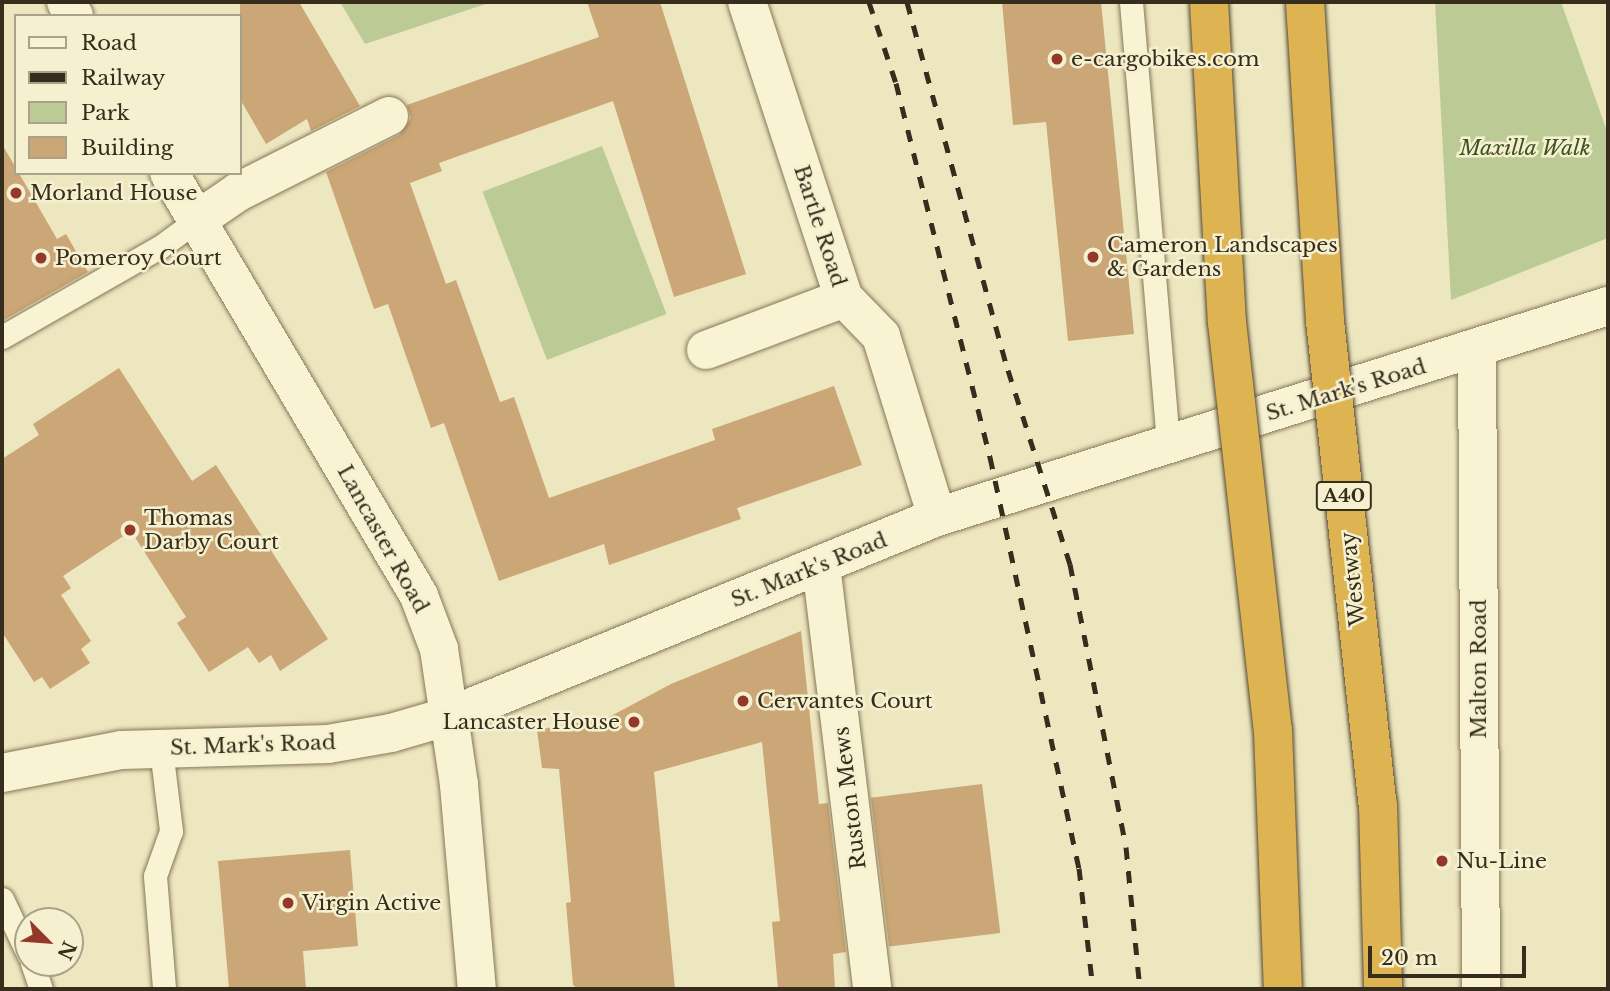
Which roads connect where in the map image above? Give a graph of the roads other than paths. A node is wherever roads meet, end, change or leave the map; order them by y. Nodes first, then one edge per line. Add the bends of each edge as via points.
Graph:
1 (747, 2) edge
2 (1131, 2) edge
3 (1209, 2) edge
4 (1304, 2) edge
5 (389, 116) dead end
6 (170, 175) edge
7 (197, 220) junction
8 (844, 298) junction
9 (1608, 306) edge
10 (2, 337) edge
11 (1477, 348) junction
12 (706, 350) dead end
13 (1168, 446) junction
14 (937, 517) junction
15 (821, 565) junction
16 (450, 716) junction
17 (161, 749) junction
18 (2, 773) edge
19 (2, 899) edge
20 (14, 924) edge
21 (164, 989) edge
22 (477, 989) edge
23 (872, 989) edge
24 (1283, 989) edge
25 (1383, 989) edge
26 (1481, 989) edge

1 - 8 street, Bartle Road
2 - 13 lane
3 - 24 highway, bridge via 1227,322 1273,731
4 - 25 highway, Westway / A40, bridge via 1325,321 1378,805
5 - 7 street via 238,192
6 - 7 street, Lancaster Road
7 - 10 lane via 160,247
7 - 16 street, Lancaster Road via 419,596 439,649
8 - 12 street
8 - 14 street, Bartle Road via 881,336
9 - 11 street, St. Mark's Road
11 - 13 street, St. Mark's Road
11 - 26 street, Malton Road
13 - 14 street, St. Mark's Road
14 - 15 street, St. Mark's Road
15 - 16 street, St. Mark's Road
15 - 23 street, Ruston Mews
16 - 17 street, St. Mark's Road via 328,744
16 - 22 street, Lancaster Road
17 - 18 street, St. Mark's Road via 122,750
17 - 21 lane via 171,831 155,876
19 - 20 lane

